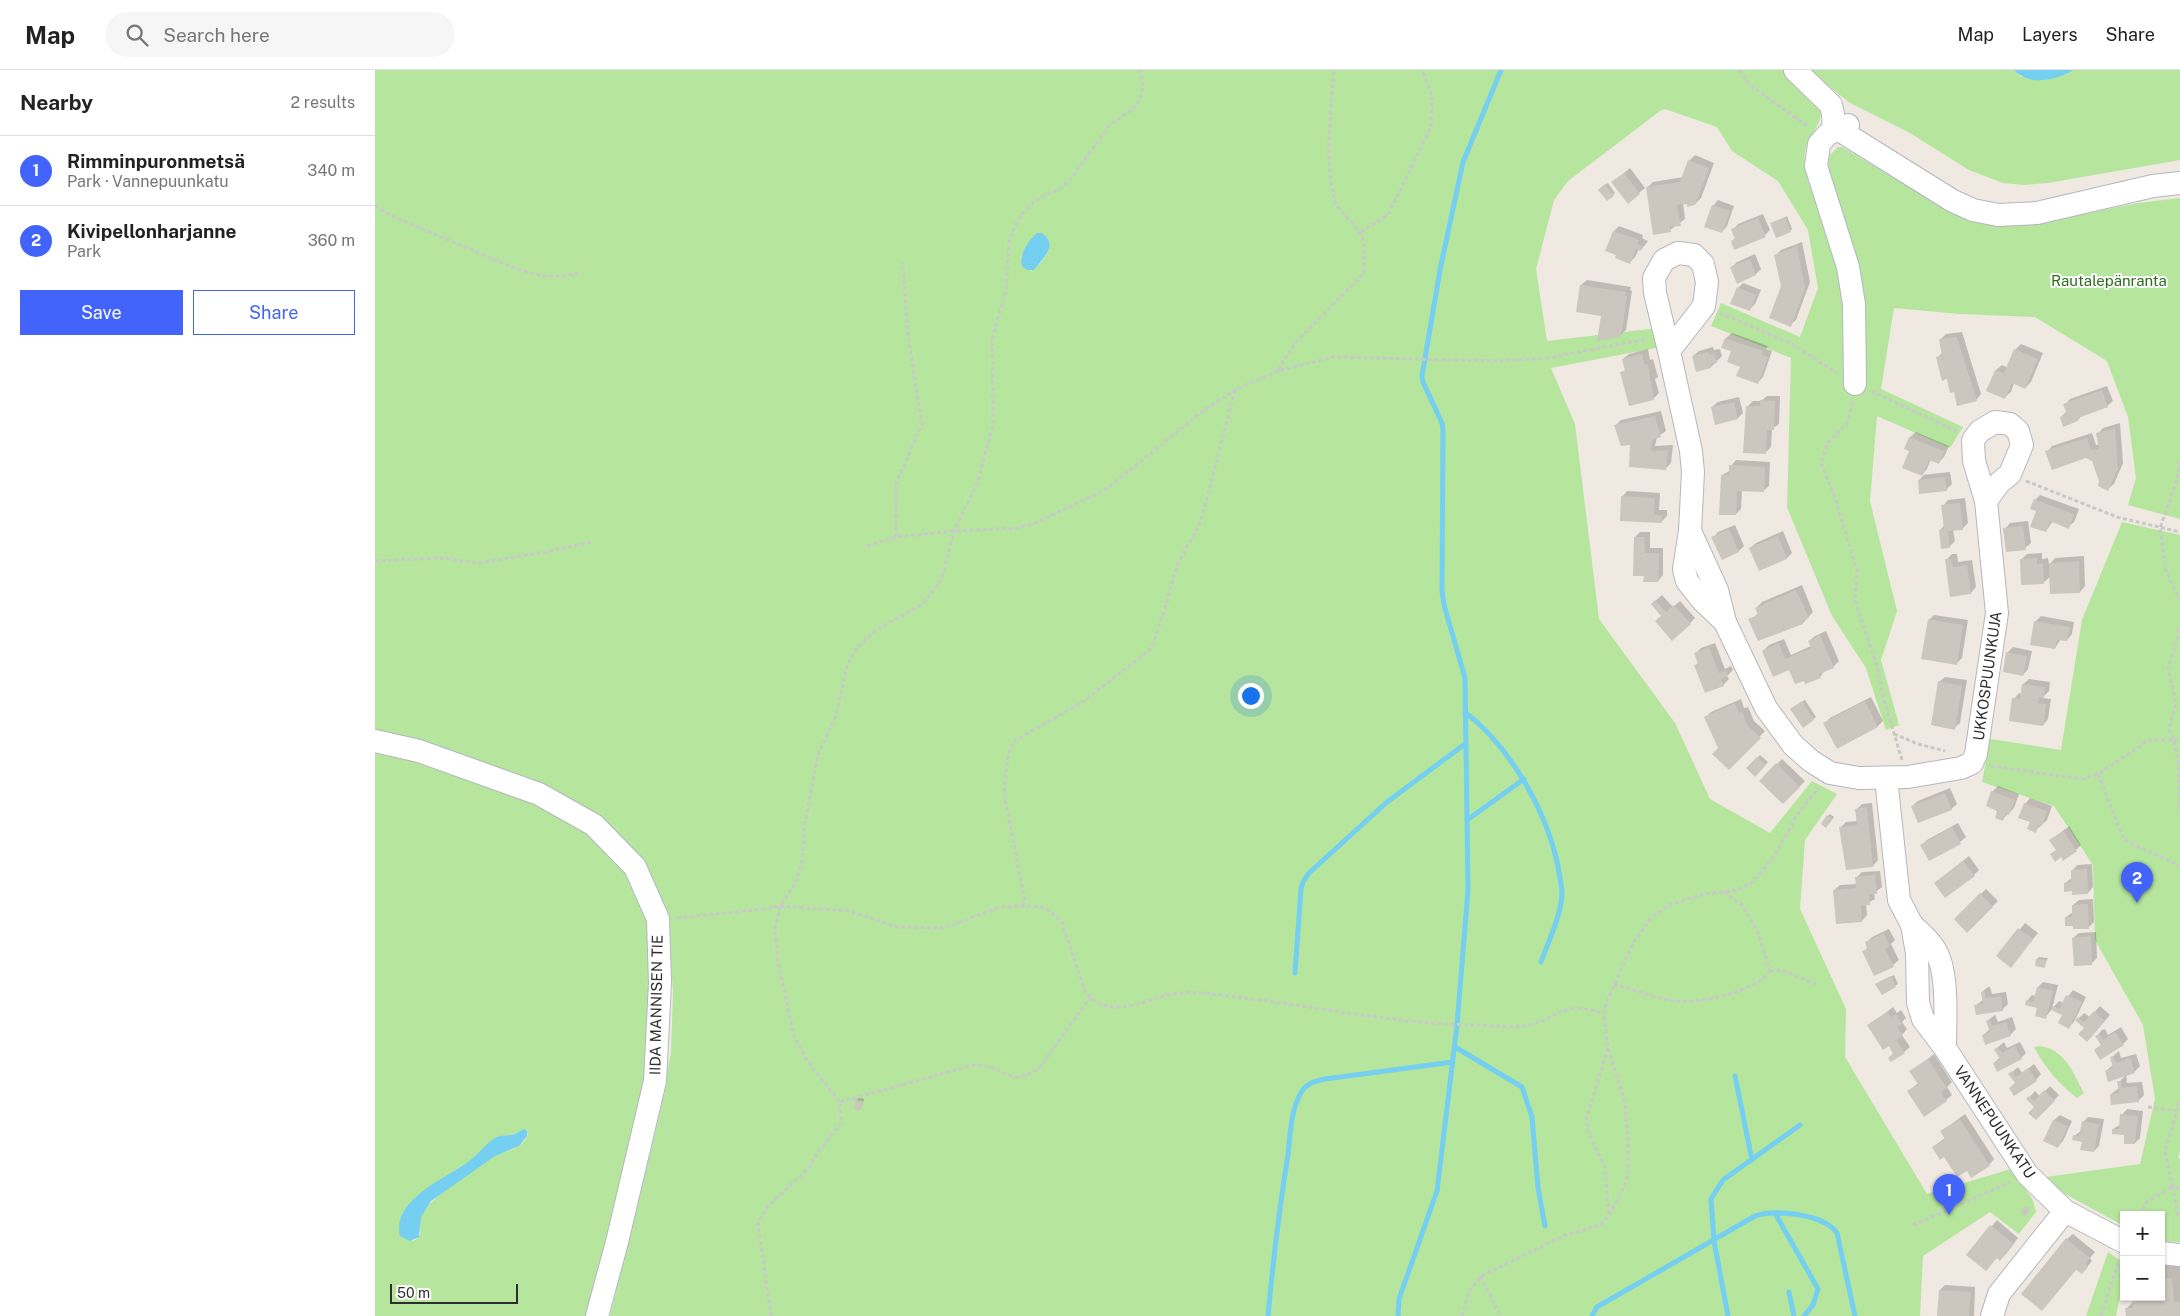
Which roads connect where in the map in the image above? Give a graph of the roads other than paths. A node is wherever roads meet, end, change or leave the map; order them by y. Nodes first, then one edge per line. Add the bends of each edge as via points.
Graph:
1 (1795, 70) edge
2 (1856, 123) dead end
3 (1829, 134) junction
4 (1909, 155) dead end
5 (2180, 183) edge
6 (1929, 186) junction
7 (1667, 343) road end
8 (1855, 384) road end
9 (1986, 501) junction
10 (375, 741) edge
11 (1897, 778) junction
12 (2065, 1211) junction
13 (2120, 1247) edge
14 (2165, 1253) edge
15 (2180, 1255) edge
16 (597, 1316) edge
17 (1993, 1316) edge

1 - 3 street via 1831,105 1833,114
2 - 3 street
3 - 6 street via 1844,133
3 - 8 street via 1817,150 1816,166 1848,267 1854,304
4 - 6 street
5 - 6 street via 2153,186 2037,213 1998,215 1960,205
7 - 11 street via 1691,451 1690,531 1717,590 1725,622 1766,708 1793,745 1830,773 1859,778
9 - 9 street, UKKOSPUUNKUJA via 1974,461 1973,440 1995,422 2010,424 2018,431 2022,445 2009,474
9 - 11 street, UKKOSPUUNKUJA via 1997,613 1976,754 1972,763 1961,768
10 - 16 street, IIDA MANNISEN TIE via 419,751 539,794 594,825 635,867 658,920 660,983 655,1081
11 - 12 street, VANNEPUUNKATU via 1899,900 1912,925 1916,942 1920,1012 2027,1174
12 - 13 street, VANNEPUUNKATU
12 - 17 street via 1999,1294
14 - 15 street

